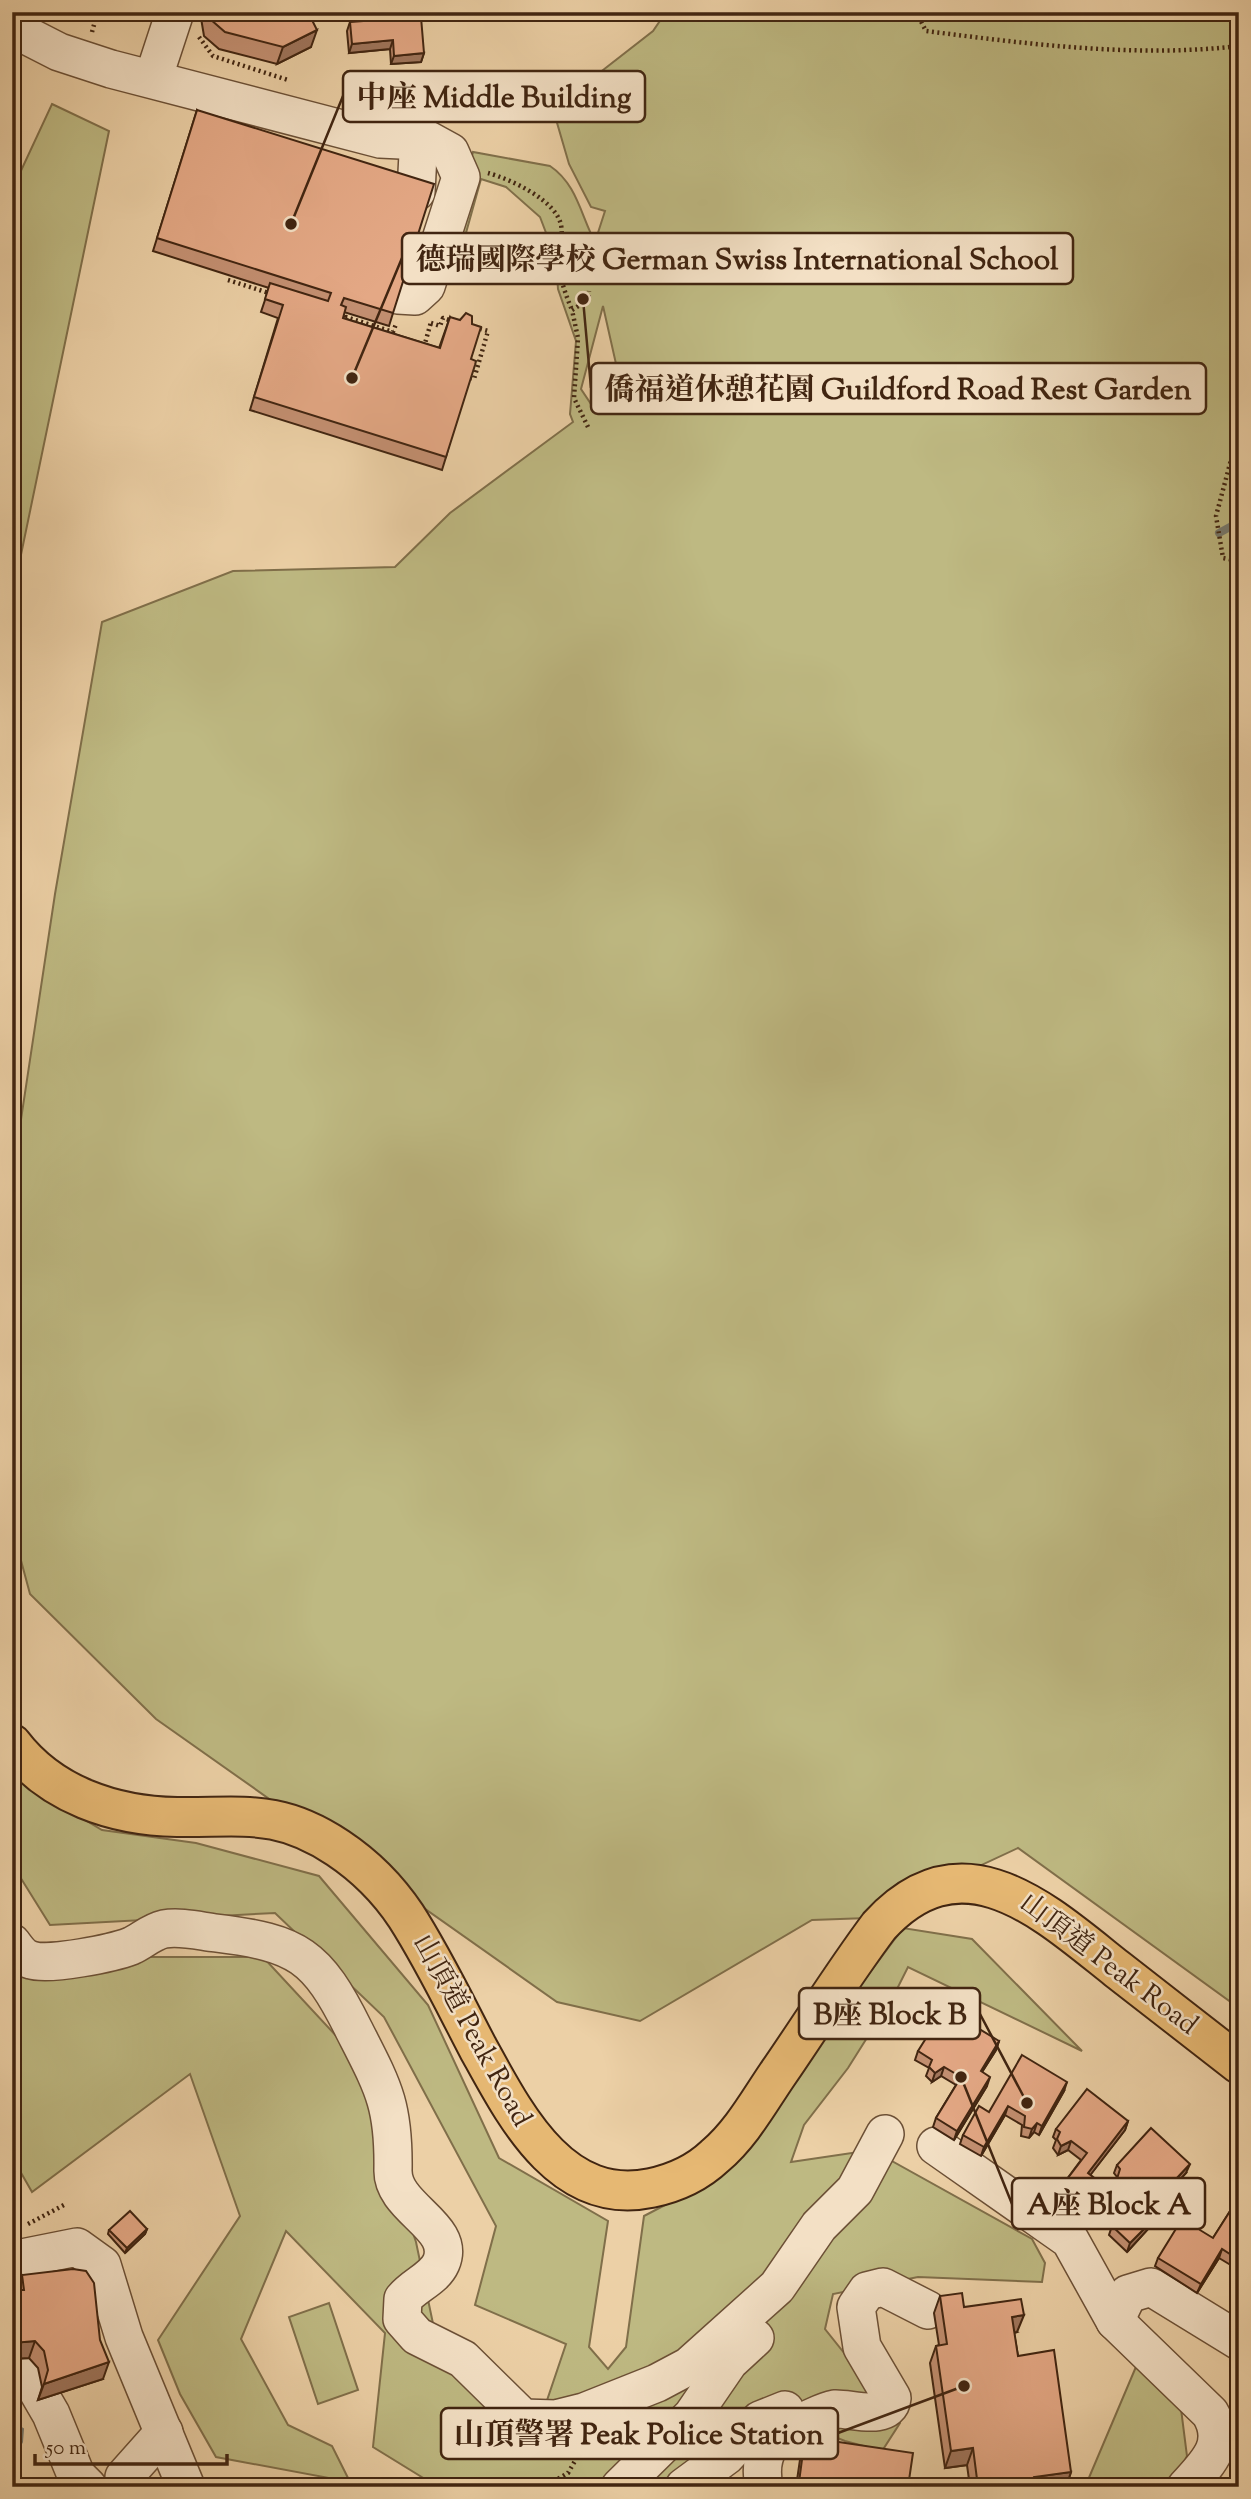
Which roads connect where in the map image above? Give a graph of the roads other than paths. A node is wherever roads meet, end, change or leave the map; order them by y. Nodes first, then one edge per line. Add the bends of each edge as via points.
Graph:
1 (186, 21) edge
2 (12, 28) edge
3 (153, 79) junction
4 (419, 135) junction
5 (416, 192) edge
6 (399, 304) edge
7 (12, 1744) edge
8 (12, 1943) edge
9 (1239, 2064) edge
10 (885, 2134) dead end
11 (936, 2147) dead end
12 (17, 2243) edge
13 (800, 2258) junction
14 (928, 2310) dead end
15 (1115, 2321) junction
16 (1239, 2341) edge
17 (12, 2370) edge
18 (878, 2375) junction
19 (164, 2432) junction
20 (124, 2477) dead end
21 (88, 2487) edge
22 (186, 2487) edge
23 (620, 2487) edge
24 (684, 2487) edge
25 (764, 2487) edge
26 (1186, 2487) edge

1 - 3 street
2 - 3 street via 59,52
3 - 4 street via 380,139 401,141
4 - 5 street
4 - 6 street via 450,152 461,177 454,247 426,286
7 - 9 main road, 山頂道 Peak Road via 52,1782 97,1804 165,1816 266,1818 311,1833 346,1854 381,1884 407,1919 528,2134 558,2164 605,2186 633,2190 663,2185 692,2173 715,2156 751,2113 879,1926 904,1904 941,1886 988,1885 1032,1904
8 - 13 street via 31,1960 50,1961 125,1948 151,1933 172,1928 269,1940 301,1956 334,1992 383,2088 392,2118 397,2192 431,2224 443,2249 441,2265 404,2299 401,2314 405,2324 423,2340 463,2359 523,2418 556,2419 610,2402 689,2366 777,2287
10 - 13 street via 855,2190 819,2226
11 - 15 street via 1070,2240
12 - 19 street via 76,2247 102,2265 124,2337
13 - 23 street via 775,2319 729,2362 692,2416
14 - 18 street via 878,2287 858,2301 855,2315 860,2342
15 - 16 street via 1128,2294 1151,2287
15 - 26 street via 1216,2423 1219,2434 1213,2457
17 - 21 street via 26,2371 51,2414 76,2475
18 - 24 street via 760,2420 726,2456
18 - 25 street via 892,2399 888,2408 874,2412 831,2410 782,2430 764,2454
19 - 20 street
19 - 22 street

